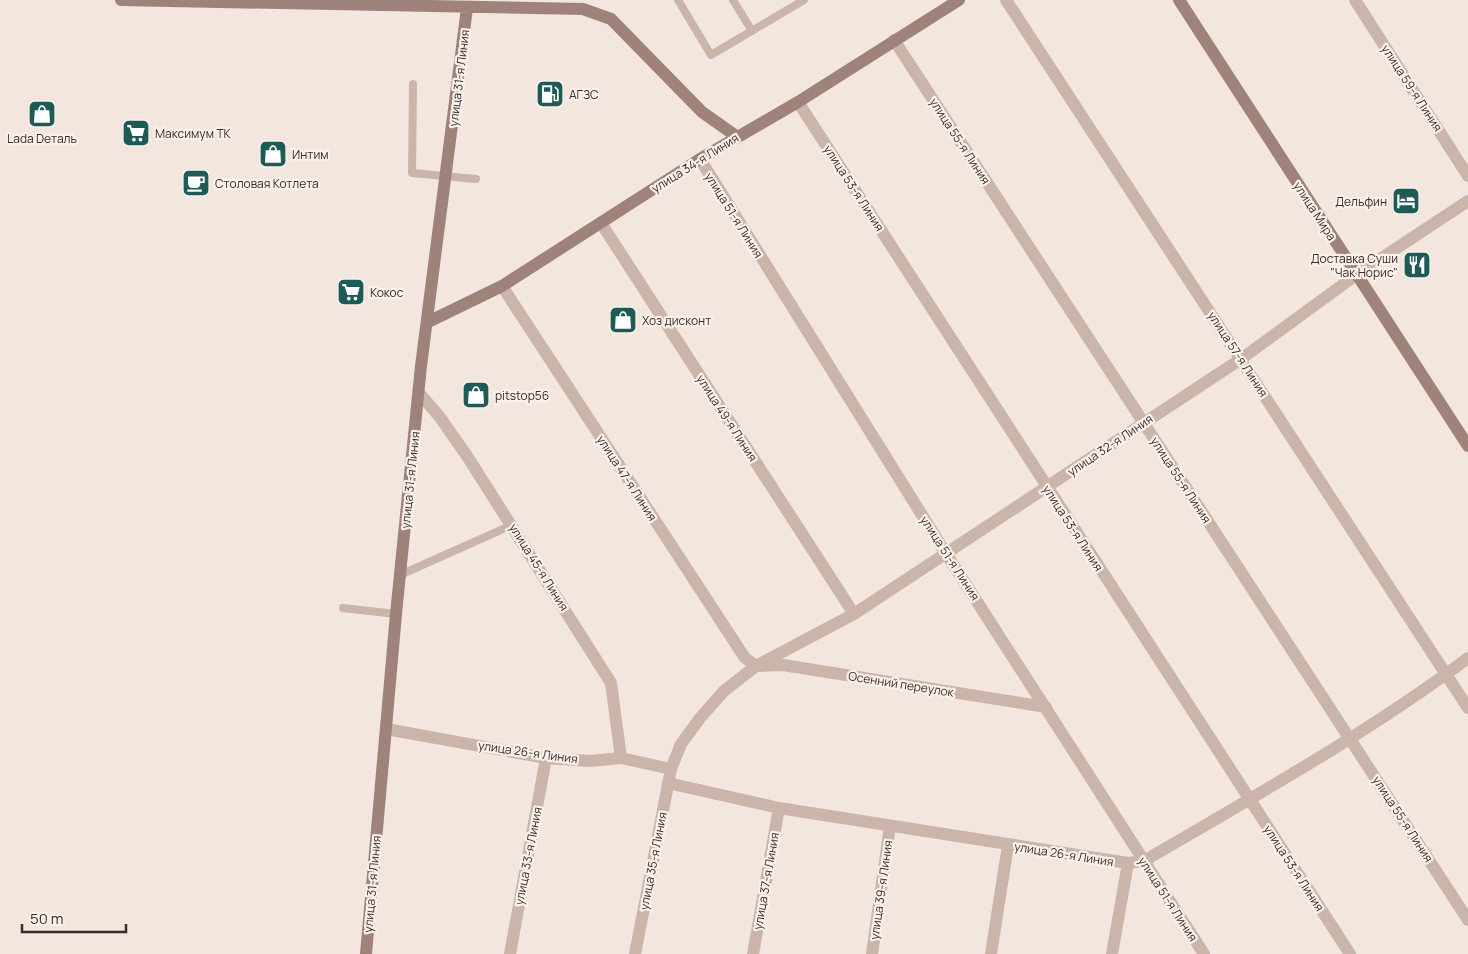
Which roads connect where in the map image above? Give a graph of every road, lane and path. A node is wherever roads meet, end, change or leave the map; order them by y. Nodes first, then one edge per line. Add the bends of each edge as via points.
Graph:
1 (121, 0) edge
2 (678, 0) edge
3 (733, 0) edge
4 (804, 0) edge
5 (959, 0) edge
6 (1006, 0) edge
7 (1179, 0) edge
8 (1355, 0) edge
9 (509, 4) edge
10 (789, 4) edge
11 (467, 8) junction
12 (752, 31) junction
13 (894, 40) junction
14 (413, 84) dead end
15 (798, 102) junction
16 (736, 136) junction
17 (700, 159) junction
18 (1468, 176) edge
19 (446, 178) junction
20 (476, 179) dead end
21 (1468, 201) edge
22 (601, 223) junction
23 (1356, 275) junction
24 (502, 286) junction
25 (428, 322) junction
26 (1241, 359) junction
27 (419, 393) junction
28 (1143, 423) junction
29 (1468, 446) edge
30 (1047, 487) junction
31 (512, 525) junction
32 (946, 552) junction
33 (400, 575) junction
34 (343, 608) dead end
35 (396, 614) junction
36 (854, 614) junction
37 (1468, 658) edge
38 (756, 666) junction
39 (1446, 675) junction
40 (1046, 707) junction
41 (1468, 708) edge
42 (386, 729) junction
43 (1350, 737) junction
44 (546, 758) junction
45 (621, 758) junction
46 (671, 769) junction
47 (668, 783) junction
48 (1249, 800) junction
49 (778, 808) junction
50 (890, 826) junction
51 (1008, 845) junction
52 (1144, 861) junction
53 (1128, 864) junction
54 (1468, 920) edge
55 (366, 954) edge
56 (510, 954) edge
57 (635, 954) edge
58 (753, 954) edge
59 (872, 954) edge
60 (991, 954) edge
61 (1112, 954) edge
62 (1204, 954) edge
63 (1350, 954) edge

1 - 11 main road
2 - 12 lane via 711,55
3 - 12 lane
4 - 10 lane
5 - 13 main road, улица 34-я Линия
6 - 26 street, улица 57-я Линия
7 - 23 main road, улица Мира
8 - 18 street, улица 59-я Линия
9 - 11 main road
9 - 16 main road via 584,9 611,19 702,112
10 - 12 lane
11 - 19 main road, улица 31-я Линия
13 - 15 main road, улица 34-я Линия
13 - 28 street, улица 55-я Линия
14 - 19 lane via 412,174
15 - 16 main road, улица 34-я Линия
15 - 30 street, улица 53-я Линия
16 - 17 main road, улица 34-я Линия
17 - 22 main road, улица 34-я Линия
17 - 32 street, улица 51-я Линия
19 - 20 lane
19 - 25 main road, улица 31-я Линия
21 - 23 street, улица 32-я Линия
22 - 24 main road, улица 34-я Линия
22 - 36 street, улица 49-я Линия
23 - 26 street, улица 32-я Линия
23 - 29 main road, улица Мира
24 - 25 main road, улица 34-я Линия
24 - 38 street, улица 47-я Линия via 745,658
25 - 27 main road, улица 31-я Линия
26 - 28 street, улица 32-я Линия
26 - 39 street, улица 57-я Линия
27 - 31 street, улица 45-я Линия via 439,416
27 - 33 main road, улица 31-я Линия
28 - 30 street, улица 32-я Линия
28 - 43 street, улица 55-я Линия
30 - 32 street, улица 32-я Линия
30 - 48 street, улица 53-я Линия
31 - 33 lane
31 - 45 street, улица 45-я Линия via 611,683
32 - 36 street, улица 32-я Линия
32 - 40 street, улица 51-я Линия
33 - 35 main road, улица 31-я Линия
34 - 35 lane
35 - 42 main road, улица 31-я Линия
36 - 38 street, улица 32-я Линия
37 - 39 street, улица 26-я Линия
38 - 40 street, Осенний переулок via 783,666
38 - 46 street, улица 32-я Линия via 724,691 700,718 681,744
39 - 41 street, улица 57-я Линия
39 - 43 street, улица 26-я Линия
40 - 52 street, улица 51-я Линия
42 - 44 street, улица 26-я Линия
42 - 55 main road, улица 31-я Линия
43 - 48 street, улица 26-я Линия
43 - 54 street, улица 55-я Линия
44 - 45 street, улица 26-я Линия via 590,761
44 - 56 street, улица 33-я Линия
45 - 46 street, улица 26-я Линия
46 - 47 street, улица 35-я Линия
47 - 49 street, улица 26-я Линия
47 - 57 street, улица 35-я Линия
48 - 52 street, улица 26-я Линия
48 - 63 street, улица 53-я Линия
49 - 50 street, улица 26-я Линия
49 - 58 street, улица 37-я Линия
50 - 51 street, улица 26-я Линия
50 - 59 street, улица 39-я Линия
51 - 53 street, улица 26-я Линия
51 - 60 street
52 - 53 street, улица 26-я Линия
52 - 62 street, улица 51-я Линия
53 - 61 street

